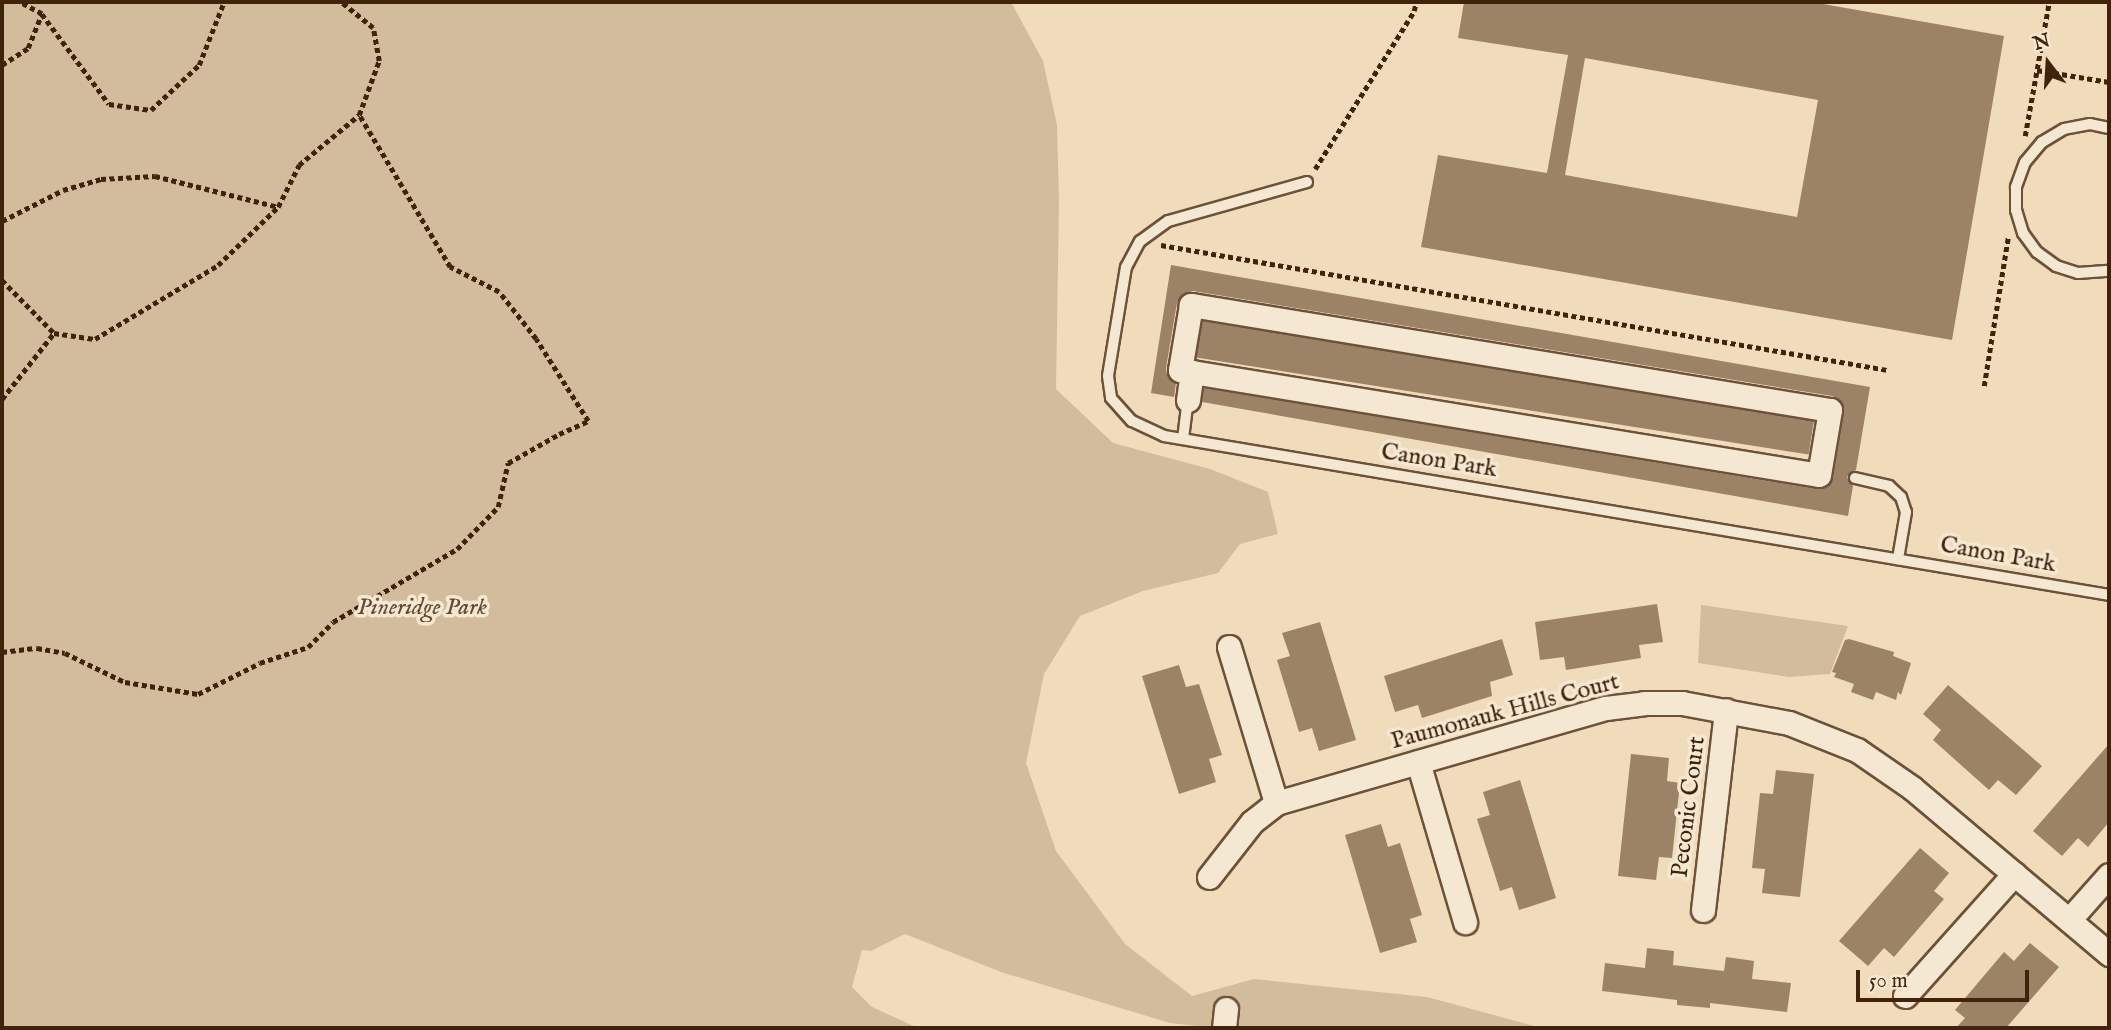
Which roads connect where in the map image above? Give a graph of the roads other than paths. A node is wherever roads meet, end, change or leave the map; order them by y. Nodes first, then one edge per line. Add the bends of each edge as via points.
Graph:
1 (2109, 128) edge
2 (1307, 182) road end
3 (2109, 271) edge
4 (1192, 372) junction
5 (1188, 400) joint
6 (1183, 439) junction
7 (1855, 478) dead end
8 (1898, 559) junction
9 (2109, 595) edge
10 (1230, 647) dead end
11 (1726, 710) junction
12 (1418, 762) junction
13 (1276, 803) junction
14 (2014, 874) junction
15 (2109, 875) edge
16 (1209, 877) dead end
17 (1703, 910) dead end
18 (2069, 920) junction
19 (1465, 922) dead end
20 (2109, 954) edge
21 (1905, 996) dead end

1 - 3 lane via 2090,124 2064,129 2042,142 2025,162 2016,187 2023,233 2037,252 2078,273
2 - 6 lane, Canon Park via 1168,221 1140,241 1126,267 1108,376 1111,398 1132,421
4 - 4 street via 1819,475 1830,410 1191,305 1180,370
4 - 5 street
5 - 6 lane
6 - 8 lane, Canon Park
7 - 8 lane via 1889,486 1901,497 1905,520
8 - 9 lane, Canon Park
10 - 13 street
11 - 12 street, Paumonauk Hills Court via 1682,703 1606,708
11 - 14 street, Paumonauk Hills Court via 1789,723 1857,750 1912,788
11 - 17 street, Peconic Court
12 - 13 street, Paumonauk Hills Court
12 - 19 street
13 - 16 street, Paumonauk Hills Court via 1252,822
14 - 18 street, Paumonauk Hills Court
14 - 21 street
15 - 18 street
18 - 20 street, Paumonauk Hills Court

